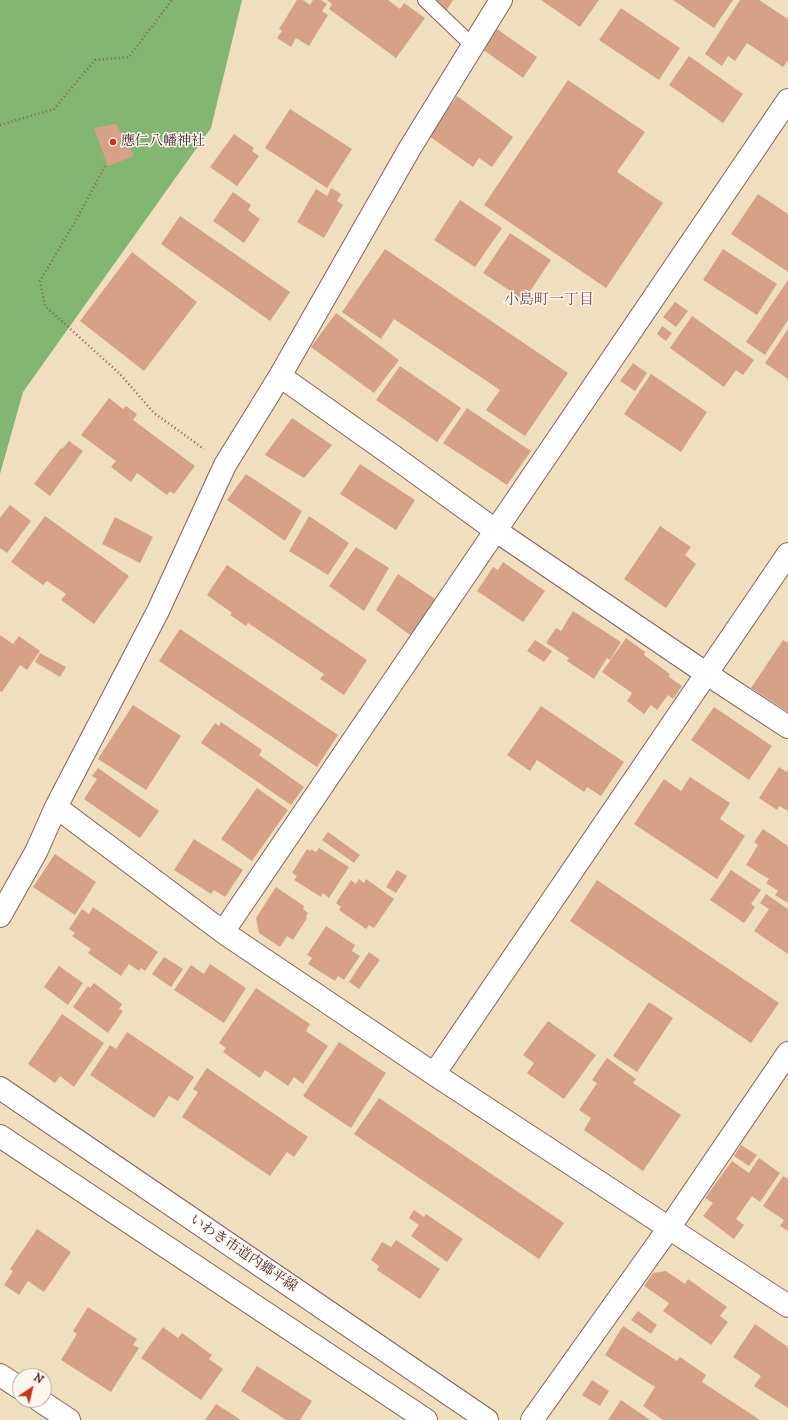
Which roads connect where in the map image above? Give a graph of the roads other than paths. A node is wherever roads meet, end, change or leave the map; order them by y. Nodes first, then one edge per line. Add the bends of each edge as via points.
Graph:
1 (425, 0) edge
2 (501, 0) edge
3 (472, 45) junction
4 (788, 100) edge
5 (280, 376) junction
6 (495, 530) junction
7 (788, 554) edge
8 (707, 674) junction
9 (788, 727) edge
10 (56, 807) junction
11 (0, 916) edge
12 (223, 932) junction
13 (788, 1052) edge
14 (434, 1074) junction
15 (0, 1088) edge
16 (0, 1136) edge
17 (669, 1228) junction
18 (788, 1306) edge
19 (0, 1375) edge
20 (12, 1383) edge
21 (51, 1408) edge
22 (69, 1420) edge
23 (426, 1420) edge
24 (487, 1420) edge
25 (532, 1420) edge

1 - 3 lane
2 - 3 street
3 - 5 street
4 - 6 street
5 - 6 street
5 - 10 street via 225,465 158,612
6 - 8 street
6 - 12 street
7 - 8 street
8 - 9 street
8 - 14 street
10 - 11 street via 36,852
10 - 12 street
12 - 14 street
13 - 17 street
14 - 17 street
15 - 24 street, いわき市道内郷平線
16 - 23 street
17 - 18 street
17 - 25 street
19 - 20 street
21 - 22 street

